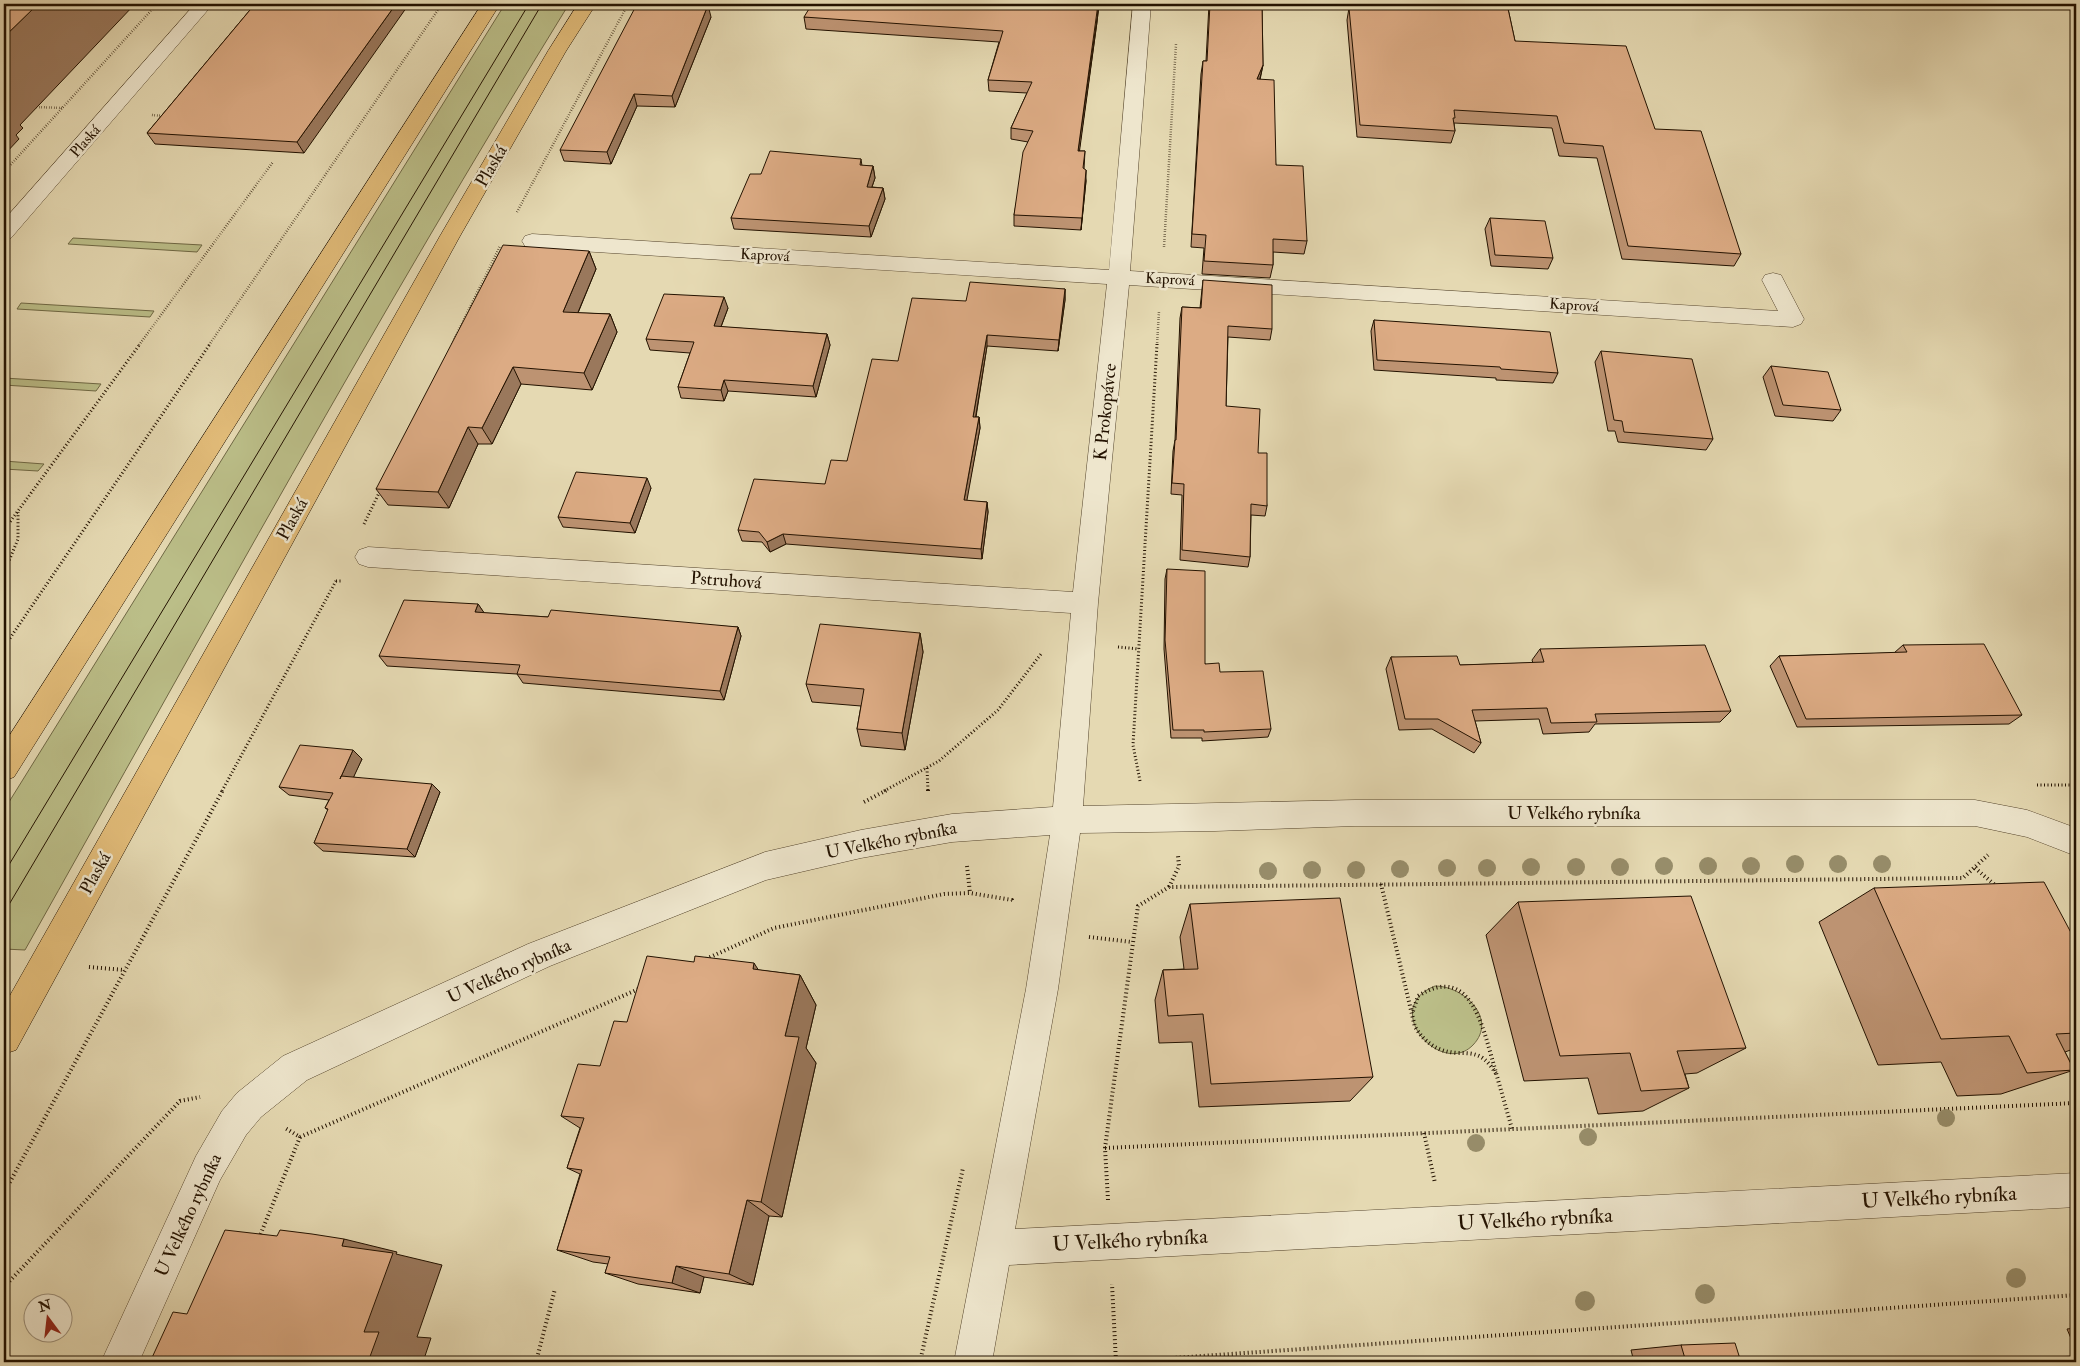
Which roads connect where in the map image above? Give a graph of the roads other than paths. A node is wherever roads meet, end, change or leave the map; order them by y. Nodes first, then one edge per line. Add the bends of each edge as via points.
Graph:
1 (204, 4) edge
2 (491, 4) edge
3 (588, 4) edge
4 (1142, 4) edge
5 (4, 233) edge
6 (532, 241) dead end
7 (1119, 276) junction
8 (1773, 280) dead end
9 (368, 557) dead end
10 (1085, 603) junction
11 (4, 768) edge
12 (1067, 820) junction
13 (2076, 842) edge
14 (4, 1038) edge
15 (2076, 1190) edge
16 (993, 1248) junction
17 (120, 1362) edge
18 (973, 1362) edge

1 - 5 street, Plaská
2 - 11 main road
3 - 14 main road, Plaská via 445,244
4 - 7 street, K Prokopávce
6 - 7 street, Kaprová
7 - 8 street, Kaprová via 1793,319
7 - 10 street, K Prokopávce
9 - 10 street, Pstruhová
10 - 12 street, K Prokopávce
12 - 13 street, U Velkého rybníka via 1355,813 1975,813 2034,825
12 - 16 street via 1042,989
12 - 17 street, U Velkého rybníka via 952,828 765,866 539,955 295,1068 249,1105 234,1123 208,1168
15 - 16 street, U Velkého rybníka
16 - 18 street

